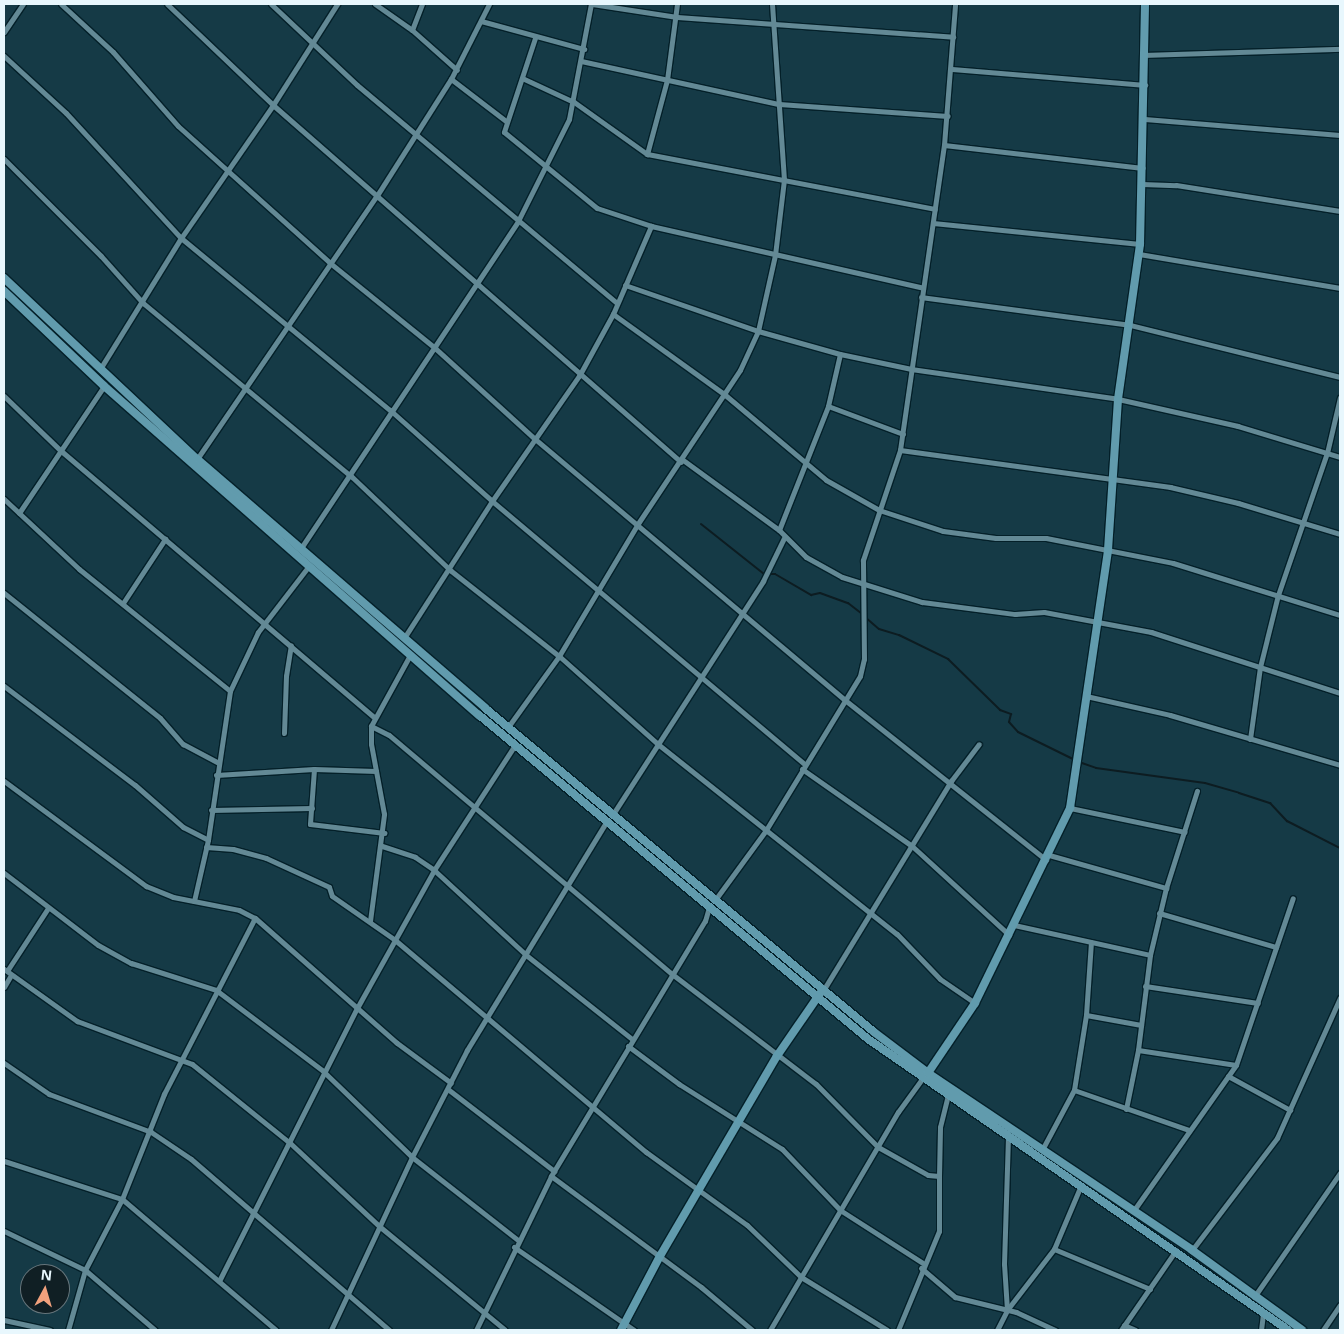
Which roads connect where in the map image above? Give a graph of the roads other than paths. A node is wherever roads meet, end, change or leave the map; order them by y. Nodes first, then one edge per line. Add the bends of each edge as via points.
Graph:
1 (23, 4) edge
2 (61, 4) edge
3 (167, 4) edge
4 (271, 4) edge
5 (337, 4) edge
6 (374, 4) edge
7 (422, 4) edge
8 (489, 4) edge
9 (592, 4) edge
10 (677, 4) edge
11 (772, 4) edge
12 (955, 4) edge
13 (1145, 4) edge
14 (677, 17) junction
15 (481, 21) junction
16 (773, 24) junction
17 (412, 30) junction
18 (4, 32) edge
19 (953, 37) junction
20 (535, 38) junction
21 (312, 43) junction
22 (584, 49) junction
23 (1340, 49) edge
24 (1146, 55) junction
25 (4, 56) edge
26 (581, 61) junction
27 (952, 69) junction
28 (457, 70) junction
29 (522, 78) junction
30 (451, 79) junction
31 (667, 80) junction
32 (1144, 85) junction
33 (574, 102) junction
34 (779, 104) junction
35 (273, 105) junction
36 (948, 116) junction
37 (1144, 119) junction
38 (506, 121) junction
39 (414, 134) junction
40 (1340, 134) edge
41 (944, 145) junction
42 (647, 154) junction
43 (4, 159) edge
44 (545, 164) junction
45 (1143, 168) junction
46 (228, 170) junction
47 (784, 180) junction
48 (1142, 184) junction
49 (376, 197) junction
50 (935, 209) junction
51 (1340, 211) edge
52 (518, 221) junction
53 (933, 223) junction
54 (652, 226) junction
55 (181, 238) junction
56 (1140, 244) junction
57 (1138, 254) junction
58 (774, 255) junction
59 (330, 263) junction
60 (4, 278) edge
61 (478, 282) junction
62 (625, 285) junction
63 (923, 288) junction
64 (1340, 288) edge
65 (4, 291) edge
66 (921, 298) junction
67 (143, 303) junction
68 (617, 303) junction
69 (613, 314) junction
70 (288, 325) junction
71 (1130, 325) junction
72 (758, 331) junction
73 (435, 348) junction
74 (840, 354) junction
75 (100, 369) junction
76 (912, 369) junction
77 (579, 376) junction
78 (1340, 377) edge
79 (104, 386) junction
80 (247, 390) junction
81 (724, 394) junction
82 (4, 396) edge
83 (1340, 396) edge
84 (1118, 399) junction
85 (828, 406) junction
86 (390, 410) junction
87 (903, 434) junction
88 (535, 439) junction
89 (60, 450) junction
90 (900, 450) junction
91 (1327, 453) junction
92 (1340, 457) edge
93 (197, 458) junction
94 (682, 461) junction
95 (804, 462) junction
96 (351, 476) junction
97 (1115, 478) junction
98 (4, 498) edge
99 (492, 501) junction
100 (879, 510) junction
101 (19, 512) junction
102 (1302, 521) junction
103 (637, 525) junction
104 (779, 530) junction
105 (1340, 534) edge
106 (784, 538) junction
107 (165, 539) junction
108 (301, 548) junction
109 (1108, 550) junction
110 (308, 567) junction
111 (450, 570) junction
112 (861, 582) junction
113 (598, 589) junction
114 (4, 593) edge
115 (1278, 595) junction
116 (123, 603) junction
117 (742, 611) junction
118 (1340, 615) edge
119 (1096, 622) junction
120 (264, 624) junction
121 (404, 638) junction
122 (291, 645) junction
123 (410, 655) junction
124 (559, 656) junction
125 (1260, 667) junction
126 (700, 678) junction
127 (4, 686) edge
128 (230, 691) junction
129 (1340, 693) edge
130 (1086, 696) junction
131 (845, 700) junction
132 (374, 717) junction
133 (372, 726) junction
134 (508, 727) junction
135 (284, 733) dead end
136 (1250, 739) junction
137 (659, 744) junction
138 (979, 744) dead end
139 (515, 745) junction
140 (218, 763) junction
141 (803, 766) junction
142 (1340, 766) edge
143 (314, 769) junction
144 (376, 771) junction
145 (216, 775) junction
146 (4, 782) edge
147 (951, 782) junction
148 (1197, 792) dead end
149 (312, 808) junction
150 (476, 808) junction
151 (1070, 808) junction
152 (211, 810) junction
153 (613, 814) junction
154 (607, 821) junction
155 (766, 830) junction
156 (1185, 832) junction
157 (384, 833) junction
158 (208, 840) junction
159 (382, 846) junction
160 (912, 846) junction
161 (206, 847) junction
162 (1048, 858) junction
163 (434, 870) junction
164 (4, 873) edge
165 (1166, 888) junction
166 (567, 889) junction
167 (1293, 898) dead end
168 (715, 900) junction
169 (194, 901) junction
170 (709, 907) junction
171 (48, 908) junction
172 (870, 914) junction
173 (1160, 914) junction
174 (255, 918) junction
175 (370, 921) junction
176 (1014, 925) junction
177 (1009, 935) junction
178 (395, 940) junction
179 (1091, 942) junction
180 (1276, 947) junction
181 (526, 955) junction
182 (1150, 955) junction
183 (7, 972) edge
184 (672, 974) junction
185 (1144, 986) junction
186 (4, 987) edge
187 (824, 989) junction
188 (216, 990) junction
189 (818, 996) junction
190 (1340, 998) edge
191 (975, 1003) junction
192 (1258, 1003) junction
193 (357, 1008) junction
194 (1086, 1015) junction
195 (485, 1018) junction
196 (1141, 1026) junction
197 (632, 1039) junction
198 (628, 1046) junction
199 (1138, 1050) junction
200 (778, 1056) junction
201 (181, 1060) junction
202 (4, 1064) edge
203 (1236, 1065) junction
204 (323, 1071) junction
205 (925, 1076) junction
206 (1228, 1076) junction
207 (451, 1083) junction
208 (449, 1090) junction
209 (1074, 1090) junction
210 (948, 1096) junction
211 (590, 1106) junction
212 (1126, 1109) junction
213 (1290, 1110) junction
214 (988, 1112) junction
215 (740, 1120) junction
216 (984, 1120) junction
217 (1188, 1130) junction
218 (151, 1132) junction
219 (1008, 1136) junction
220 (290, 1143) junction
221 (878, 1147) junction
222 (1044, 1148) junction
223 (412, 1156) junction
224 (4, 1161) edge
225 (554, 1170) junction
226 (1340, 1173) edge
227 (551, 1176) junction
228 (939, 1176) junction
229 (1081, 1185) junction
230 (700, 1189) junction
231 (122, 1199) junction
232 (840, 1210) junction
233 (1134, 1210) junction
234 (254, 1215) junction
235 (379, 1226) junction
236 (4, 1231) edge
237 (518, 1240) junction
238 (514, 1247) junction
239 (1054, 1249) junction
240 (1176, 1250) junction
241 (1192, 1250) junction
242 (660, 1256) junction
243 (922, 1265) junction
244 (85, 1270) junction
245 (801, 1277) junction
246 (219, 1281) junction
247 (1150, 1289) junction
248 (347, 1296) junction
249 (1254, 1297) junction
250 (1340, 1305) edge
251 (1007, 1310) junction
252 (486, 1313) junction
253 (1263, 1313) junction
254 (4, 1320) edge
255 (623, 1326) edge
256 (1122, 1328) edge
257 (50, 1330) edge
258 (68, 1330) edge
259 (155, 1330) edge
260 (276, 1330) edge
261 (331, 1330) edge
262 (389, 1330) edge
263 (476, 1330) edge
264 (505, 1330) edge
265 (634, 1330) edge
266 (752, 1330) edge
267 (770, 1330) edge
268 (887, 1330) edge
269 (898, 1330) edge
270 (997, 1330) edge
271 (1055, 1330) edge
272 (1135, 1330) edge
273 (1261, 1330) edge
274 (1288, 1330) edge
275 (1302, 1330) edge
276 (1323, 1330) edge

1 - 18 street
2 - 46 street via 113,52 178,126
3 - 35 street
4 - 21 street
5 - 21 street
6 - 17 street
7 - 17 street
8 - 15 street
9 - 14 street
9 - 22 street
10 - 14 street
11 - 16 street
12 - 19 street
13 - 24 main road
14 - 16 street
14 - 31 street
15 - 20 street
15 - 28 street
16 - 19 street
16 - 34 street
17 - 28 street
19 - 27 street
20 - 22 street
20 - 29 street
21 - 35 street
21 - 39 street
22 - 26 street
23 - 24 street
24 - 32 main road
25 - 55 street via 66,113
26 - 31 street
26 - 33 street
27 - 32 street
27 - 36 street
28 - 30 street
29 - 33 street
29 - 38 street
30 - 38 street
30 - 39 street
31 - 34 street
31 - 42 street
32 - 37 main road
33 - 42 street
33 - 44 street via 560,140
34 - 36 street
34 - 47 street
35 - 46 street
35 - 49 street
36 - 41 street
37 - 40 street
37 - 45 main road
38 - 44 street via 504,132 507,136
39 - 49 street
39 - 52 street
41 - 45 street
41 - 50 street
42 - 47 street
43 - 67 street
44 - 52 street
44 - 54 street via 597,208
45 - 48 main road
46 - 55 street
46 - 59 street
47 - 50 street
47 - 58 street
48 - 51 street via 1176,185
48 - 56 main road
49 - 59 street
49 - 61 street
50 - 53 street
52 - 61 street
52 - 68 street
53 - 56 street
53 - 63 street
54 - 58 street
54 - 62 street
55 - 67 street
55 - 70 street
56 - 57 main road
57 - 64 street
57 - 71 main road
58 - 63 street
58 - 72 street
59 - 70 street
59 - 73 street
60 - 75 main road
61 - 73 street
61 - 77 street
62 - 68 street
62 - 72 street
63 - 66 street
65 - 79 main road
66 - 71 street
66 - 76 street
67 - 75 street
67 - 80 street
68 - 69 street
69 - 77 street
69 - 81 street
70 - 80 street
70 - 86 street
71 - 78 street
71 - 84 main road
72 - 74 street
72 - 81 street
73 - 86 street
73 - 88 street
74 - 76 street
74 - 85 street
75 - 93 main road
76 - 84 street
76 - 87 street
77 - 88 street
77 - 94 street
79 - 89 street
79 - 110 main road
80 - 93 street
80 - 96 street
81 - 94 street
81 - 95 street
82 - 89 street
83 - 91 street
84 - 91 street via 1238,426
84 - 97 main road
85 - 87 street
85 - 95 street
86 - 96 street
86 - 99 street
87 - 90 street
88 - 99 street
88 - 103 street
89 - 101 street
89 - 107 street
90 - 97 street
90 - 100 street
91 - 92 street
91 - 102 street
93 - 108 main road
94 - 103 street
94 - 104 street
95 - 100 street via 826,480
95 - 104 street
96 - 108 street
96 - 111 street
97 - 102 street via 1196,493
97 - 109 main road
98 - 101 street
99 - 111 street
99 - 113 street
100 - 109 street via 943,531 996,538 1046,538
100 - 112 street via 863,560
101 - 116 street via 79,569
102 - 105 street
102 - 115 street
103 - 113 street
103 - 117 street
104 - 106 street
106 - 112 street via 827,570
106 - 117 street via 763,581
107 - 116 street
107 - 120 street
108 - 121 main road
109 - 115 street via 1173,563
109 - 119 main road
110 - 120 street
110 - 123 main road
111 - 121 street
111 - 124 street
112 - 119 street via 922,602 1015,614 1044,612
112 - 131 street via 866,627 862,668
113 - 124 street
113 - 126 street
114 - 140 street via 160,718 183,744
115 - 118 street
115 - 125 street
116 - 128 street
117 - 126 street
117 - 131 street
119 - 125 street via 1150,632
119 - 130 main road
120 - 122 street
120 - 128 street
121 - 134 main road
122 - 132 street
122 - 135 street via 286,676
123 - 132 street
123 - 139 main road
124 - 134 street
124 - 137 street
125 - 129 street
125 - 136 street
126 - 137 street
126 - 141 street
127 - 158 street via 135,785 183,827
128 - 140 street
130 - 136 street via 1170,715
130 - 151 main road
131 - 141 street
131 - 147 street
132 - 133 street
133 - 144 street
133 - 150 street via 389,736
134 - 153 main road
136 - 142 street
137 - 153 street
137 - 155 street
138 - 147 street
139 - 150 street
139 - 154 main road
140 - 145 street
141 - 155 street
141 - 160 street
143 - 144 street
143 - 145 street
143 - 149 street
144 - 157 street
145 - 152 street
146 - 169 street via 146,886
147 - 160 street
147 - 162 street
148 - 156 street
149 - 152 street
149 - 157 street via 310,824
150 - 163 street
150 - 166 street
151 - 156 street
151 - 162 main road
152 - 158 street
153 - 168 main road
154 - 166 street
154 - 170 main road
155 - 168 street
155 - 172 street
156 - 165 street
157 - 159 street
158 - 161 street
159 - 163 street via 415,857
159 - 175 street
160 - 172 street
160 - 177 street
161 - 169 street
161 - 175 street via 233,849 266,858 329,887 332,896
162 - 165 street
162 - 176 main road
163 - 178 street
163 - 181 street
164 - 171 street
165 - 173 street
166 - 181 street
166 - 184 street
167 - 180 street
168 - 187 main road
169 - 174 street via 238,910
170 - 184 street via 705,921
170 - 189 main road
171 - 183 street
171 - 188 street via 98,945 131,963
172 - 187 street
172 - 191 street via 897,934 940,979
173 - 180 street
173 - 182 street
174 - 188 street
174 - 193 street
175 - 178 street
176 - 177 main road
176 - 179 street
177 - 191 main road
178 - 193 street
178 - 195 street
179 - 182 street
179 - 194 street
180 - 192 street
181 - 195 street
181 - 197 street
182 - 185 street
183 - 186 street
183 - 201 street via 76,1021
184 - 197 street
184 - 200 street
185 - 192 street
185 - 196 street
187 - 189 main road
187 - 205 main road
188 - 201 street
188 - 204 street
189 - 200 main road
189 - 205 main road
190 - 213 street
191 - 205 main road
192 - 203 street
193 - 204 street
193 - 207 street
194 - 196 street
194 - 209 street
195 - 207 street
195 - 211 street
196 - 199 street
197 - 198 street
198 - 211 street
198 - 215 street via 679,1084
199 - 203 street
199 - 212 street
200 - 215 main road
200 - 221 street via 816,1084
201 - 218 street via 164,1094
201 - 220 street via 192,1064
202 - 218 street via 49,1094
203 - 206 street
204 - 220 street
204 - 223 street
205 - 210 main road
205 - 214 main road
205 - 221 street
206 - 213 street
206 - 217 street
207 - 208 street
208 - 223 street
208 - 225 street
209 - 212 street
209 - 222 street
210 - 216 main road
210 - 228 street via 940,1127
211 - 225 street
211 - 230 street via 646,1152
212 - 217 street
213 - 241 street via 1277,1138
214 - 216 main road
214 - 222 main road
215 - 230 main road
215 - 232 street via 782,1149
216 - 219 main road
217 - 233 street
218 - 231 street
218 - 234 street via 213,1176
219 - 229 main road
219 - 251 street via 1004,1264
220 - 234 street
220 - 235 street
221 - 228 street via 928,1175
221 - 232 street
222 - 233 main road
223 - 235 street
223 - 237 street
224 - 231 street
225 - 227 street
226 - 249 street
227 - 237 street
227 - 242 street
228 - 243 street via 939,1231
229 - 239 street
229 - 240 main road
230 - 242 main road
230 - 245 street via 747,1225
231 - 244 street
231 - 246 street
232 - 243 street
232 - 245 street
233 - 241 main road
234 - 246 street
234 - 248 street
235 - 248 street
235 - 252 street
236 - 244 street
237 - 238 street
238 - 252 street
238 - 255 street
239 - 247 street
239 - 251 street
240 - 247 street
240 - 253 main road
241 - 249 main road
242 - 255 main road
242 - 266 street
243 - 251 street via 955,1297
243 - 269 street
244 - 258 street
244 - 259 street
245 - 267 street
245 - 268 street
246 - 260 street
247 - 256 street
248 - 261 street
248 - 262 street
249 - 275 main road
250 - 276 street
251 - 270 street
251 - 271 street
252 - 263 street
252 - 264 street
253 - 273 street
253 - 274 main road
254 - 257 street
255 - 265 street
256 - 272 street

